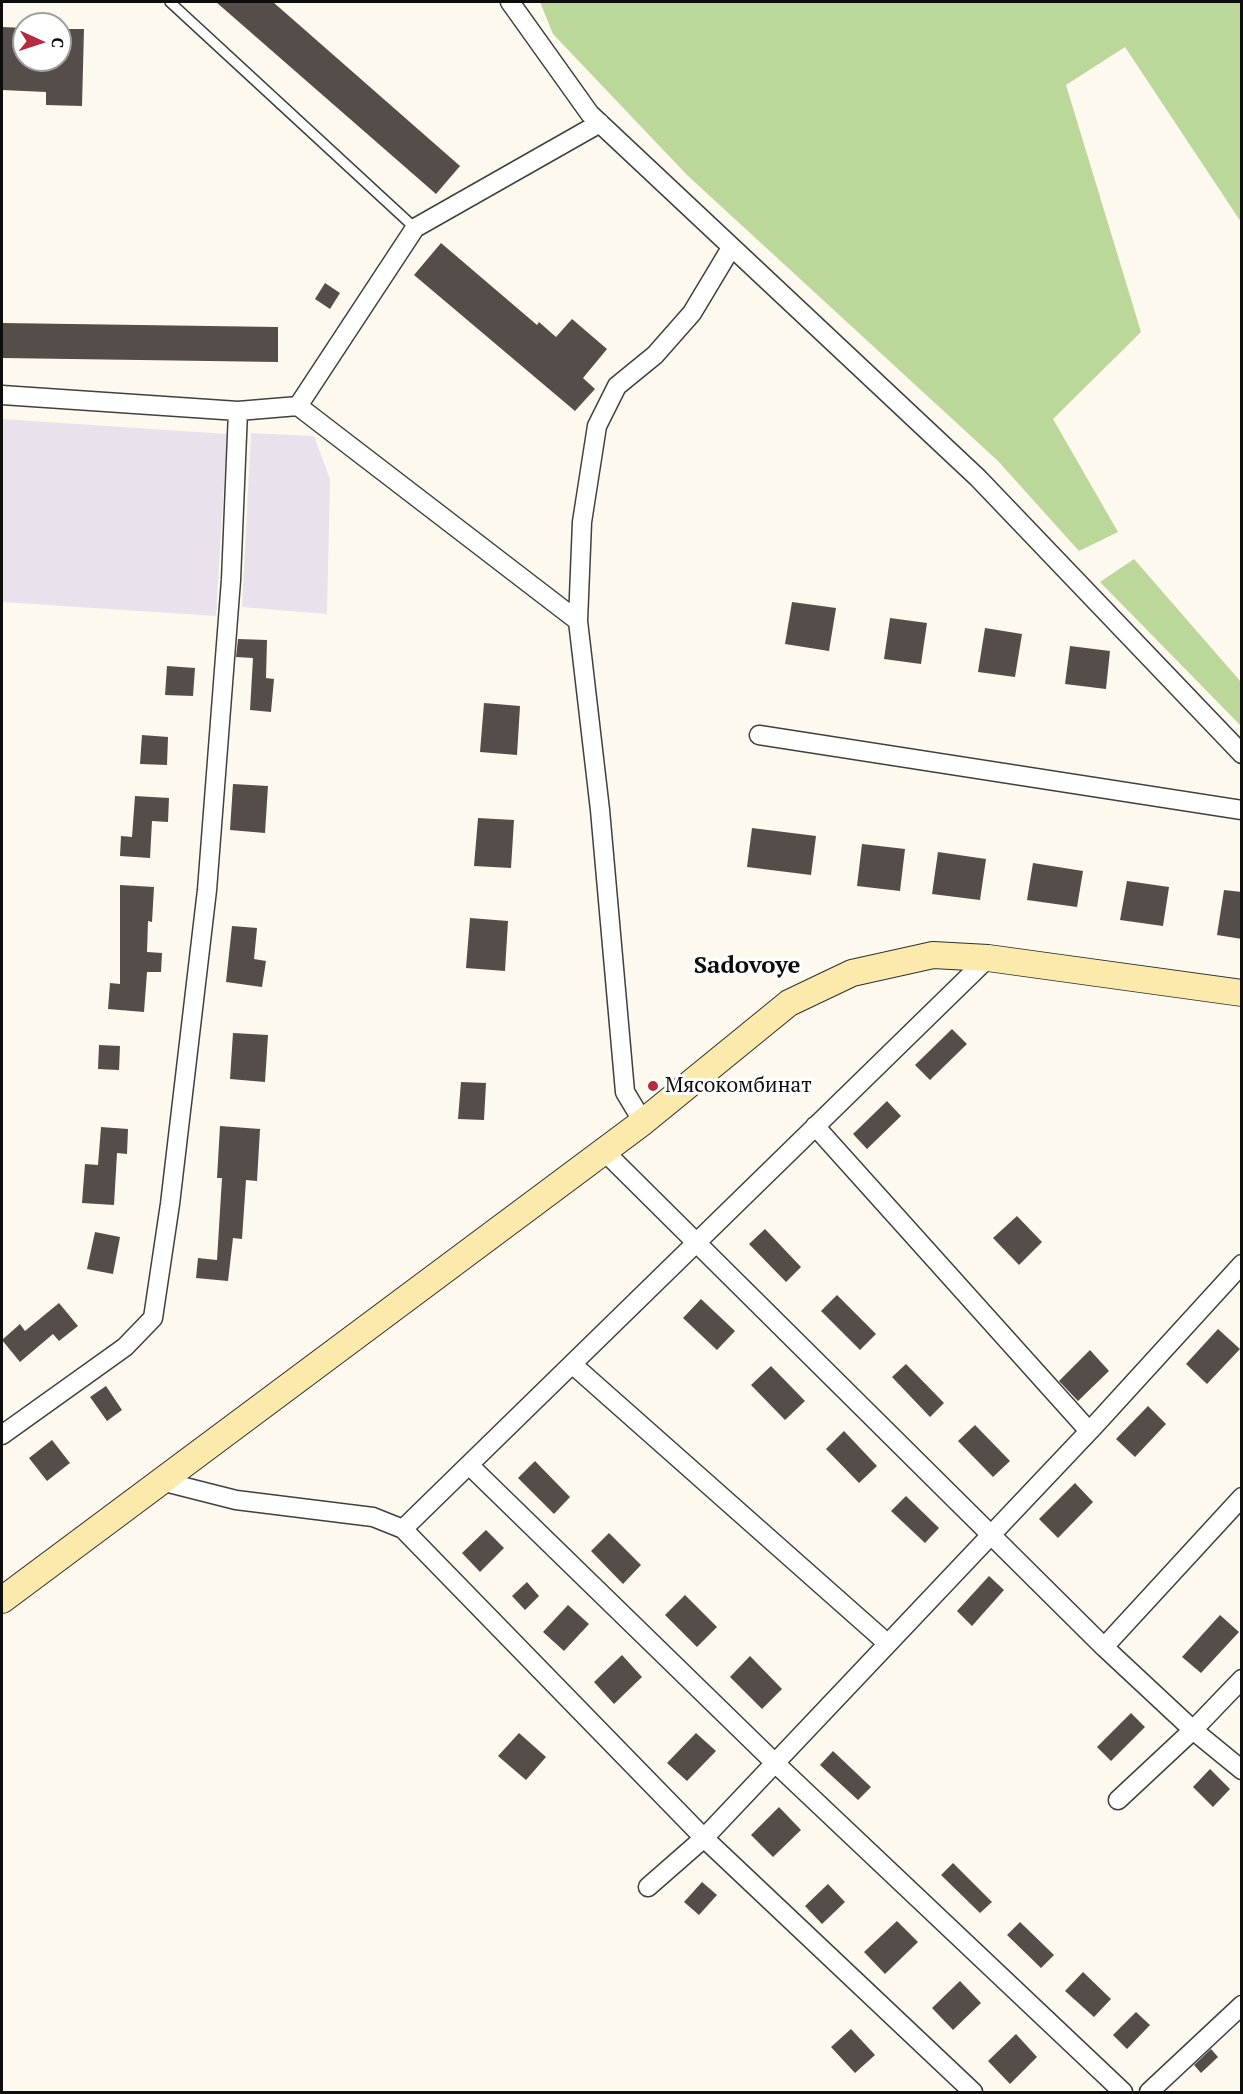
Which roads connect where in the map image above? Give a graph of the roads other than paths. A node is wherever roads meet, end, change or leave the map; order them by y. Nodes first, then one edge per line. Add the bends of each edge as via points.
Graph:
1 (170, 2) edge
2 (510, 2) edge
3 (600, 123) junction
4 (415, 228) junction
5 (731, 248) junction
6 (2, 395) edge
7 (298, 406) junction
8 (238, 411) junction
9 (578, 621) junction
10 (759, 735) dead end
11 (1242, 754) edge
12 (1242, 810) edge
13 (988, 958) junction
14 (1242, 993) edge
15 (643, 1122) junction
16 (815, 1126) junction
17 (604, 1151) junction
18 (695, 1244) junction
19 (1242, 1264) edge
20 (572, 1364) junction
21 (1089, 1431) junction
22 (2, 1435) edge
23 (469, 1464) junction
24 (161, 1481) junction
25 (1242, 1497) edge
26 (403, 1529) junction
27 (989, 1534) junction
28 (2, 1597) edge
29 (887, 1643) junction
30 (1104, 1647) junction
31 (1242, 1679) edge
32 (1193, 1730) junction
33 (775, 1763) junction
34 (1242, 1770) edge
35 (1118, 1800) dead end
36 (704, 1838) junction
37 (648, 1887) dead end
38 (1242, 2005) edge
39 (973, 2092) edge
40 (1123, 2092) edge
41 (1149, 2092) edge

1 - 4 lane
2 - 3 street
3 - 4 street
3 - 5 street
4 - 7 street
5 - 9 street via 692,313 654,355 617,386 597,426 582,522
5 - 11 street via 978,478
6 - 8 street
7 - 8 street
7 - 9 street
8 - 22 street via 231,580 207,890 153,1318 125,1347
9 - 15 street via 600,810 625,1092
10 - 12 street
13 - 14 street
13 - 15 street via 933,955 852,973 789,1003
13 - 16 street
15 - 17 street
16 - 18 street
16 - 21 street
17 - 18 street
17 - 24 street
18 - 20 street
18 - 27 street
19 - 21 street
20 - 23 street
20 - 29 street
21 - 27 street
23 - 26 street
23 - 33 street
24 - 26 street via 236,1500 373,1517
24 - 28 street
25 - 30 street
26 - 36 street
27 - 29 street
27 - 30 street
29 - 33 street
30 - 32 street
31 - 32 street
32 - 34 street
32 - 35 street
33 - 36 street
33 - 40 street
36 - 37 street
36 - 39 street
38 - 41 street

